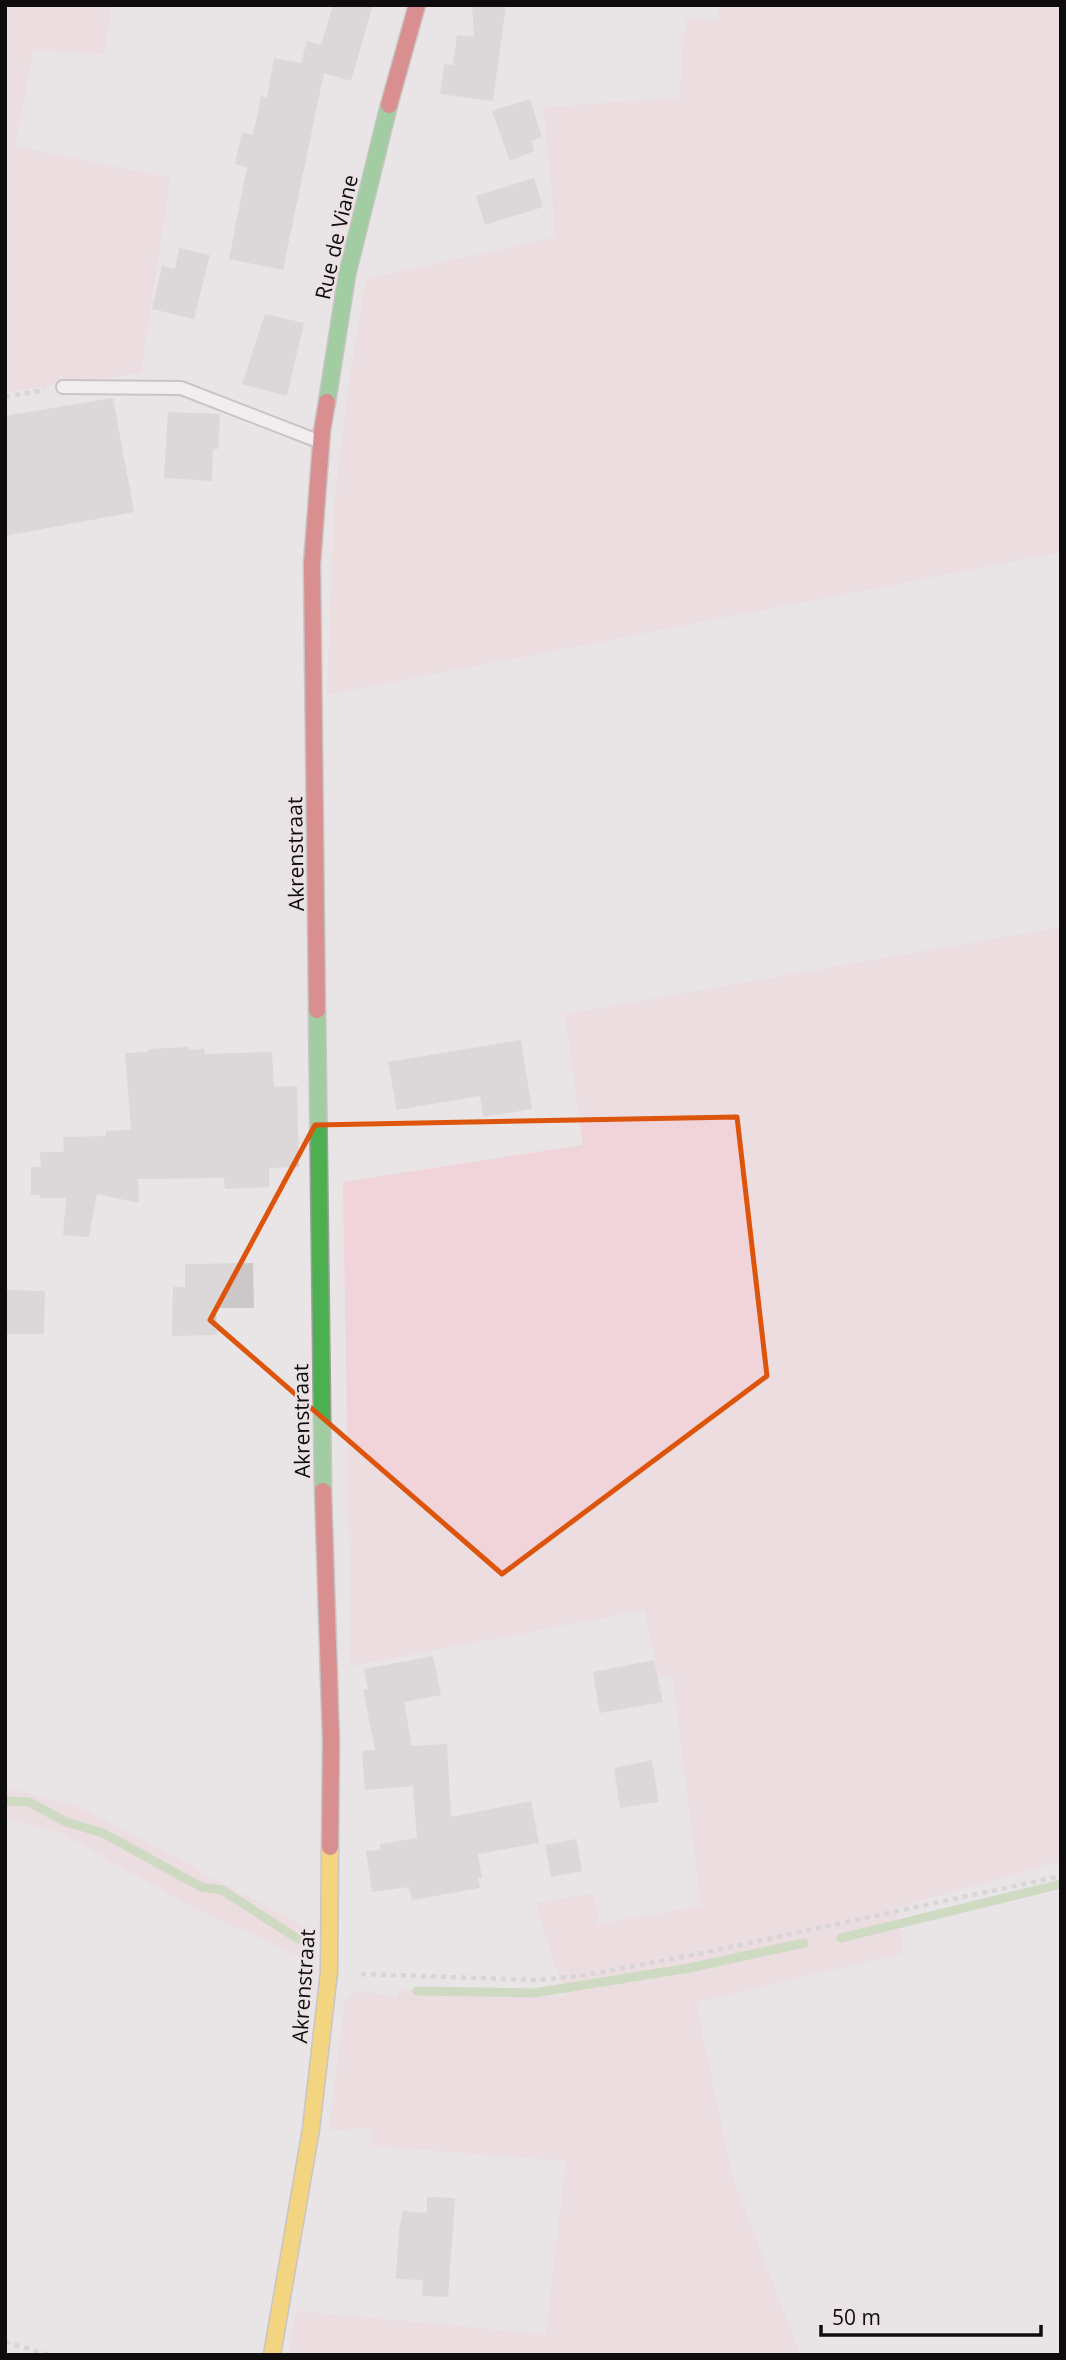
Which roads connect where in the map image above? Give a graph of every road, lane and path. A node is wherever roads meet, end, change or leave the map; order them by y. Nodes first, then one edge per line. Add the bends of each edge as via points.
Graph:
1 (418, 5) edge
2 (63, 387) joint
3 (5, 397) edge
4 (321, 443) junction
5 (319, 482) joint
6 (1061, 1876) edge
7 (329, 1972) junction
8 (5, 2342) edge
9 (50, 2355) edge
10 (272, 2355) edge

1 - 4 street, Rue de Viane via 347,275
2 - 3 path
2 - 4 lane via 181,388
4 - 5 street, Rue de Viane
5 - 7 street, Akrenstraat via 312,564 323,1497 331,1740
6 - 7 path via 580,1976 537,1980
7 - 10 street, Akrenstraat via 311,2129
8 - 9 path

